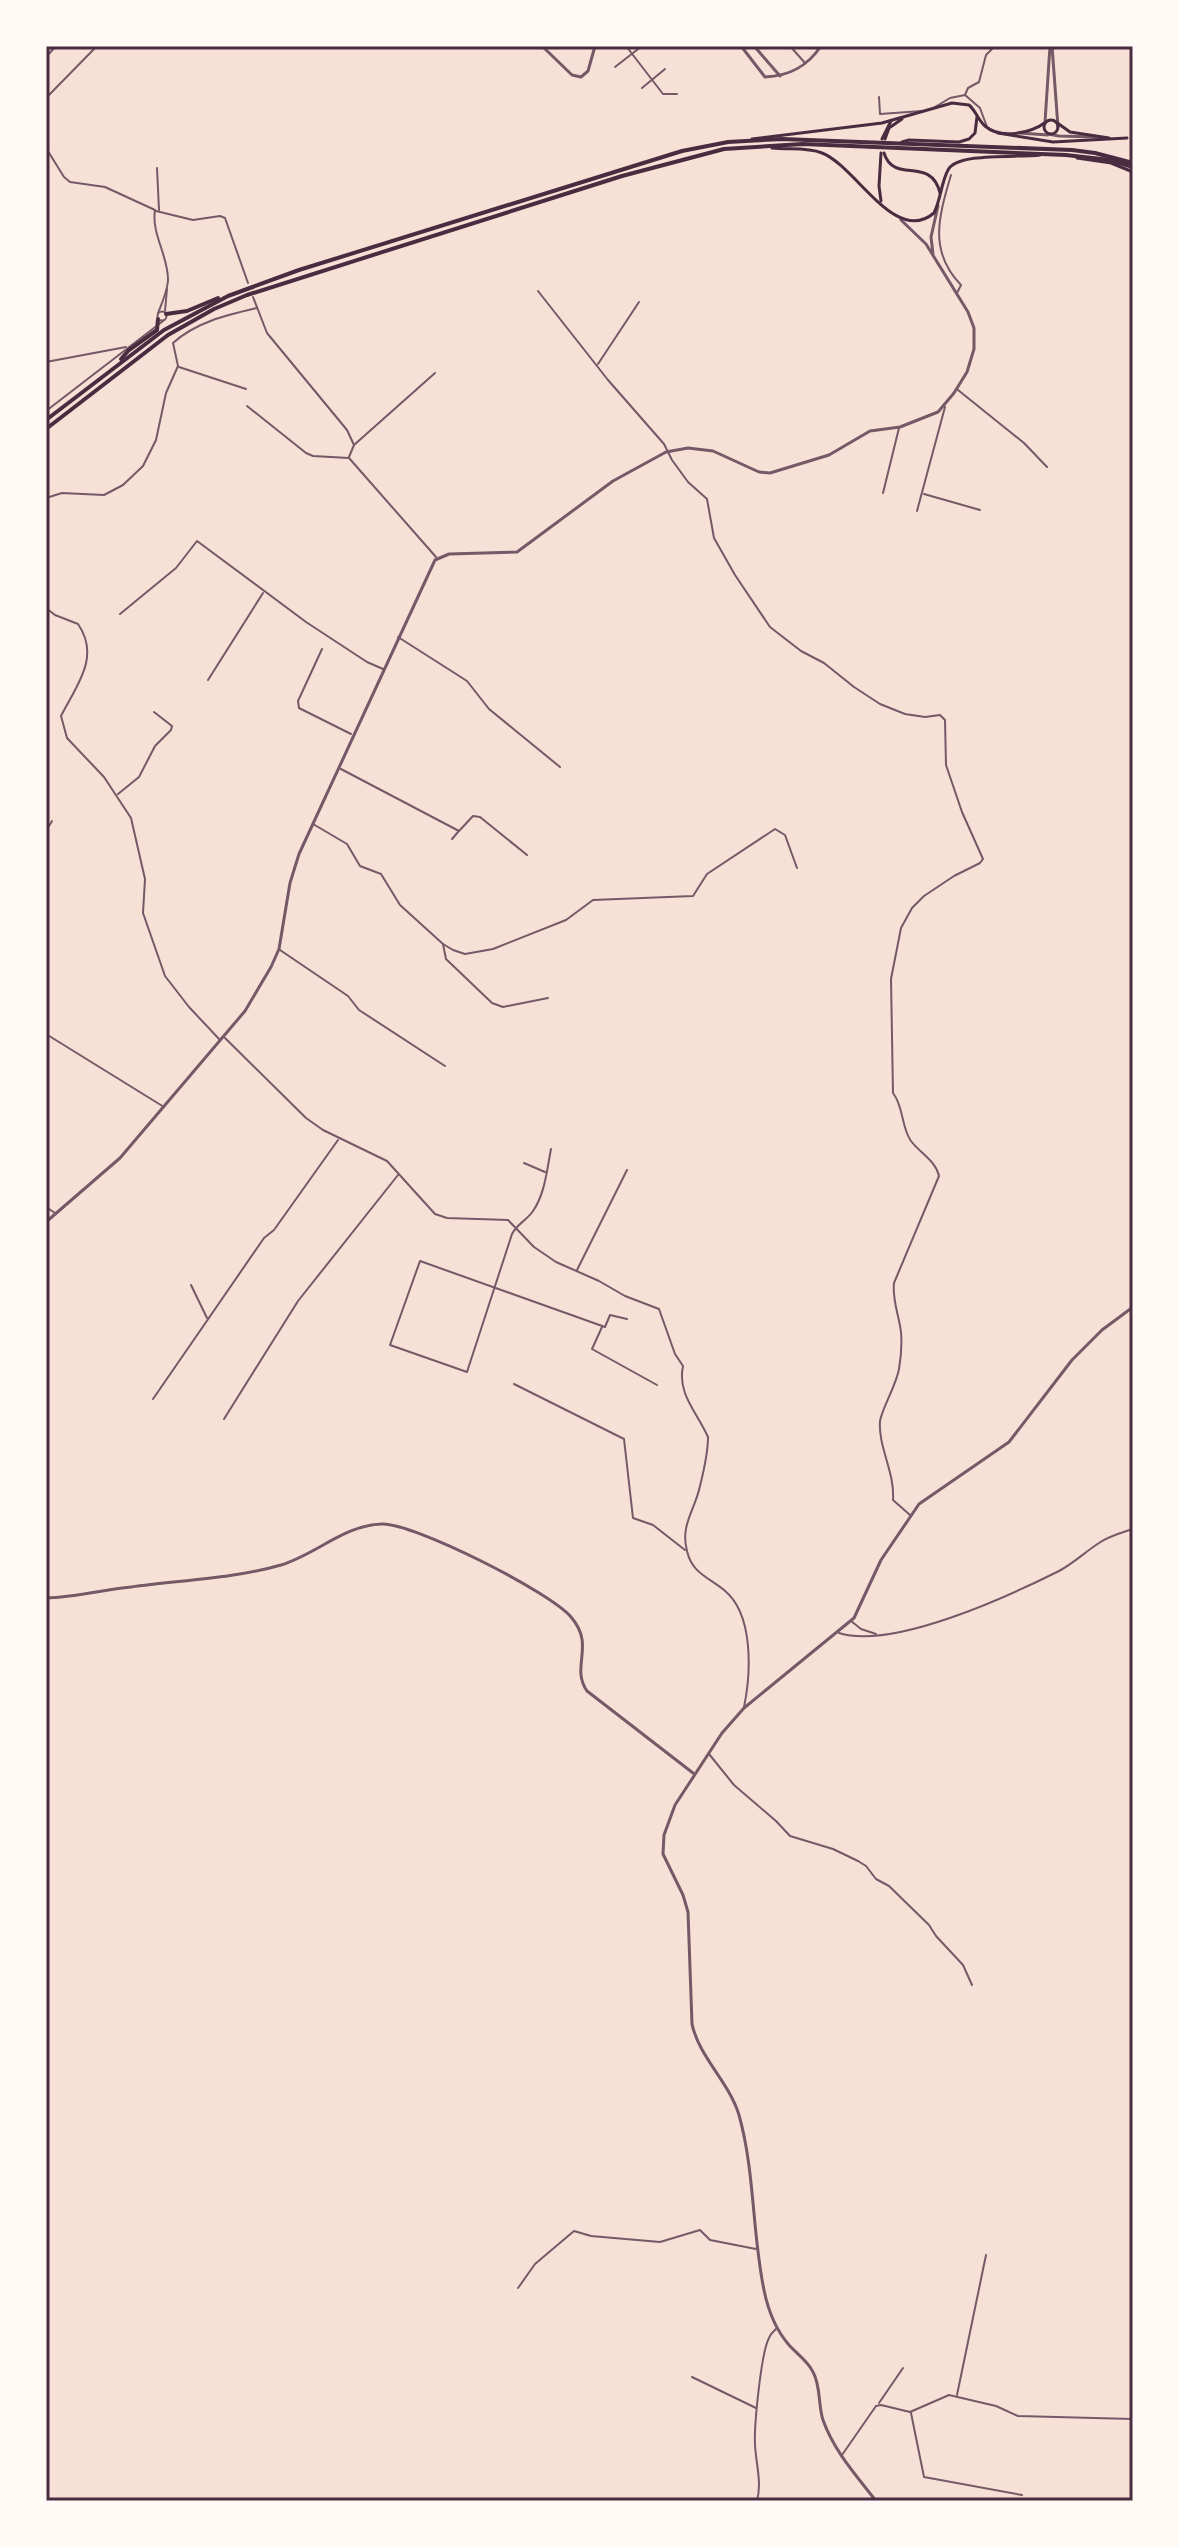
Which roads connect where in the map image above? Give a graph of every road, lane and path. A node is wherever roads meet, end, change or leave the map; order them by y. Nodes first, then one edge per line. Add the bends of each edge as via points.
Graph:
1 (56, 46) edge
2 (97, 46) edge
3 (542, 46) edge
4 (595, 46) edge
5 (626, 46) edge
6 (642, 46) edge
7 (741, 46) edge
8 (754, 46) edge
9 (790, 46) edge
10 (821, 46) edge
11 (995, 46) edge
12 (1051, 46) edge
13 (632, 54) junction
14 (46, 57) edge
15 (805, 64) junction
16 (615, 67) dead end
17 (665, 69) dead end
18 (780, 76) junction
19 (652, 80) junction
20 (642, 88) dead end
21 (677, 94) dead end
22 (965, 95) junction
23 (879, 97) dead end
24 (46, 98) edge
25 (934, 109) junction
26 (922, 112) junction
27 (976, 113) junction
28 (905, 117) junction
29 (891, 121) junction
30 (1045, 123) junction
31 (1058, 125) junction
32 (989, 129) junction
33 (1016, 133) junction
34 (1050, 134) junction
35 (1099, 137) junction
36 (1127, 138) junction
37 (1133, 138) edge
38 (749, 140) junction
39 (897, 143) junction
40 (760, 145) junction
41 (46, 148) edge
42 (1043, 155) junction
43 (1133, 167) edge
44 (157, 168) dead end
45 (951, 175) dead end
46 (940, 197) junction
47 (881, 203) junction
48 (938, 204) junction
49 (157, 211) junction
50 (901, 220) junction
51 (934, 258) junction
52 (248, 283) dead end
53 (168, 284) junction
54 (538, 291) dead end
55 (956, 294) junction
56 (228, 296) junction
57 (253, 297) dead end
58 (639, 302) dead end
59 (257, 308) junction
60 (166, 314) junction
61 (158, 320) junction
62 (168, 331) junction
63 (127, 347) junction
64 (46, 362) edge
65 (597, 365) junction
66 (115, 366) junction
67 (178, 366) junction
68 (435, 373) dead end
69 (246, 389) dead end
70 (957, 389) junction
71 (247, 406) dead end
72 (945, 406) junction
73 (46, 411) edge
74 (46, 420) edge
75 (900, 427) junction
76 (46, 429) edge
77 (354, 445) junction
78 (669, 451) junction
79 (349, 458) junction
80 (1047, 467) dead end
81 (883, 493) dead end
82 (921, 494) junction
83 (46, 498) edge
84 (980, 510) dead end
85 (917, 511) dead end
86 (437, 558) junction
87 (264, 592) junction
88 (46, 608) edge
89 (120, 614) dead end
90 (398, 637) junction
91 (322, 649) dead end
92 (383, 669) junction
93 (208, 680) dead end
94 (154, 712) dead end
95 (353, 735) junction
96 (338, 767) junction
97 (560, 767) dead end
98 (117, 795) junction
99 (52, 821) dead end
100 (312, 823) junction
101 (46, 831) edge
102 (459, 831) junction
103 (452, 839) dead end
104 (527, 855) dead end
105 (797, 868) dead end
106 (443, 944) junction
107 (279, 949) junction
108 (548, 998) dead end
109 (46, 1034) edge
110 (223, 1038) junction
111 (445, 1066) dead end
112 (165, 1107) junction
113 (338, 1139) junction
114 (551, 1149) dead end
115 (524, 1163) dead end
116 (627, 1170) dead end
117 (546, 1173) junction
118 (398, 1174) junction
119 (46, 1207) edge
120 (56, 1213) junction
121 (46, 1222) edge
122 (516, 1226) junction
123 (577, 1271) junction
124 (191, 1285) dead end
125 (494, 1288) junction
126 (1133, 1307) edge
127 (627, 1319) dead end
128 (208, 1320) junction
129 (602, 1326) junction
130 (514, 1384) dead end
131 (657, 1385) dead end
132 (153, 1399) dead end
133 (224, 1419) dead end
134 (911, 1515) junction
135 (1133, 1529) edge
136 (686, 1550) junction
137 (46, 1598) edge
138 (851, 1621) junction
139 (838, 1633) junction
140 (877, 1634) junction
141 (744, 1708) junction
142 (708, 1753) junction
143 (693, 1773) junction
144 (972, 1985) dead end
145 (757, 2249) junction
146 (986, 2255) dead end
147 (518, 2288) dead end
148 (777, 2328) junction
149 (903, 2368) dead end
150 (692, 2377) dead end
151 (956, 2396) junction
152 (879, 2405) junction
153 (757, 2408) junction
154 (910, 2412) junction
155 (1133, 2419) edge
156 (841, 2456) junction
157 (1022, 2495) dead end
158 (757, 2501) edge
159 (876, 2501) edge

1 - 14 street
2 - 24 street
3 - 4 street via 572,75 581,77
5 - 13 street
6 - 13 street
7 - 18 street via 765,77
8 - 18 street
9 - 15 street
10 - 15 street
11 - 22 street via 986,55 979,82
12 - 30 street
12 - 31 street
13 - 16 street
13 - 19 street
15 - 18 street
17 - 19 street
19 - 20 street
19 - 21 street via 663,94
22 - 25 street
22 - 32 street via 980,108
23 - 26 street via 880,114
25 - 26 main road
25 - 27 main road via 961,102
26 - 28 main road
27 - 32 main road
27 - 39 main road via 976,129 967,140
28 - 29 main road
28 - 29 main road via 883,139
29 - 38 main road
30 - 31 main road
30 - 33 main road
30 - 34 main road
31 - 34 main road
31 - 35 main road
32 - 33 main road
32 - 36 main road via 1053,142
33 - 34 street
34 - 35 street
35 - 36 main road
36 - 37 main road
38 - 39 main road
38 - 56 main road via 682,151
39 - 43 main road via 1072,150
40 - 42 main road
40 - 47 main road via 825,153
40 - 62 main road via 681,159 302,276
41 - 49 street via 70,182 105,187
42 - 43 main road
42 - 46 main road via 960,160 948,169
44 - 49 street
45 - 55 street via 937,239 948,269 961,285
46 - 47 main road via 929,175 893,168 883,153
46 - 48 main road
47 - 50 main road
48 - 50 main road via 924,220
48 - 51 street via 931,237
49 - 52 street via 193,220 225,218
49 - 53 street via 153,220
50 - 51 street
51 - 55 street
53 - 60 street
53 - 61 street
54 - 65 street
55 - 70 street via 975,334 971,363
56 - 60 main road
56 - 62 main road
57 - 59 street
58 - 65 street
59 - 67 street via 212,319 183,335 173,343
59 - 77 street via 267,333
60 - 61 street
60 - 61 street
61 - 63 street
61 - 66 main road via 157,330
62 - 66 main road
62 - 76 main road
63 - 64 street
63 - 73 street
65 - 78 street
66 - 74 main road
67 - 69 street
67 - 83 street via 156,440 133,477 104,495 62,493
68 - 77 street
70 - 72 street
70 - 80 street
71 - 79 street via 306,453
72 - 75 street
72 - 82 street
75 - 78 street via 870,431 829,455 770,473 713,451
75 - 81 street
77 - 79 street
78 - 86 street via 613,481 517,552
78 - 134 street via 688,482 707,499 714,538 776,633 880,704 905,714 944,717 946,765 983,856 912,908 900,933 891,979 893,1093 910,1139 939,1172 894,1283 901,1330 899,1368 880,1420 893,1500
79 - 86 street
82 - 84 street
82 - 85 street
86 - 90 street
87 - 89 street via 197,541 176,568
87 - 92 street
87 - 93 street
88 - 98 street via 78,624 88,652 77,690 61,716 67,738
90 - 92 street
90 - 97 street via 467,681 489,709
91 - 95 street via 299,708
92 - 95 street
94 - 98 street via 171,730 155,746 139,777
95 - 96 street
96 - 100 street
96 - 102 street
98 - 110 street via 134,831 145,879 143,913 165,976
99 - 101 street
100 - 106 street via 347,844 360,866 381,874 400,905
100 - 107 street via 294,867
102 - 103 street
102 - 104 street via 477,815
105 - 106 street via 785,835 775,829 707,874 693,896 593,900 566,920 493,949 465,954
106 - 108 street via 446,959 496,1006
107 - 110 street via 250,1003
107 - 111 street
109 - 112 street
110 - 112 street
110 - 113 street via 306,1118
112 - 120 street via 109,1169
113 - 118 street via 381,1157
113 - 128 street
114 - 117 street
115 - 117 street
116 - 123 street
117 - 122 street via 536,1207
118 - 122 street via 435,1214 502,1219
118 - 133 street via 298,1301
119 - 120 street
120 - 121 street
122 - 123 street via 541,1253
122 - 125 street
123 - 136 street via 657,1307 682,1362 687,1402 708,1437 700,1486 687,1518
124 - 128 street
125 - 125 street via 467,1372 390,1345 420,1261
125 - 129 street
126 - 134 street via 1072,1360 1009,1442 924,1499
127 - 129 street via 610,1315
128 - 132 street
129 - 131 street via 592,1349
130 - 136 street via 624,1439 633,1518 653,1525
134 - 138 street
135 - 140 street via 1099,1542 1061,1570 961,1615
136 - 141 street via 692,1566 729,1596 746,1630 750,1681
137 - 143 street via 269,1568 357,1528 408,1528 511,1578 566,1612 582,1638 580,1671 587,1691
138 - 139 street
138 - 140 street
139 - 140 street
139 - 141 street
141 - 142 street
142 - 143 street
142 - 144 street via 790,1836 858,1861 892,1888 963,1965
143 - 145 street via 667,1825 663,1854 688,1912 693,2032 740,2119
145 - 147 street via 710,2240 700,2230 660,2242 574,2231 535,2264
145 - 148 street
146 - 151 street
148 - 153 street via 766,2346
148 - 156 street via 813,2370 822,2418
149 - 152 street
150 - 153 street
151 - 154 street
151 - 155 street via 1018,2416
152 - 154 street
152 - 156 street
153 - 158 street
154 - 157 street via 924,2477
156 - 159 street

